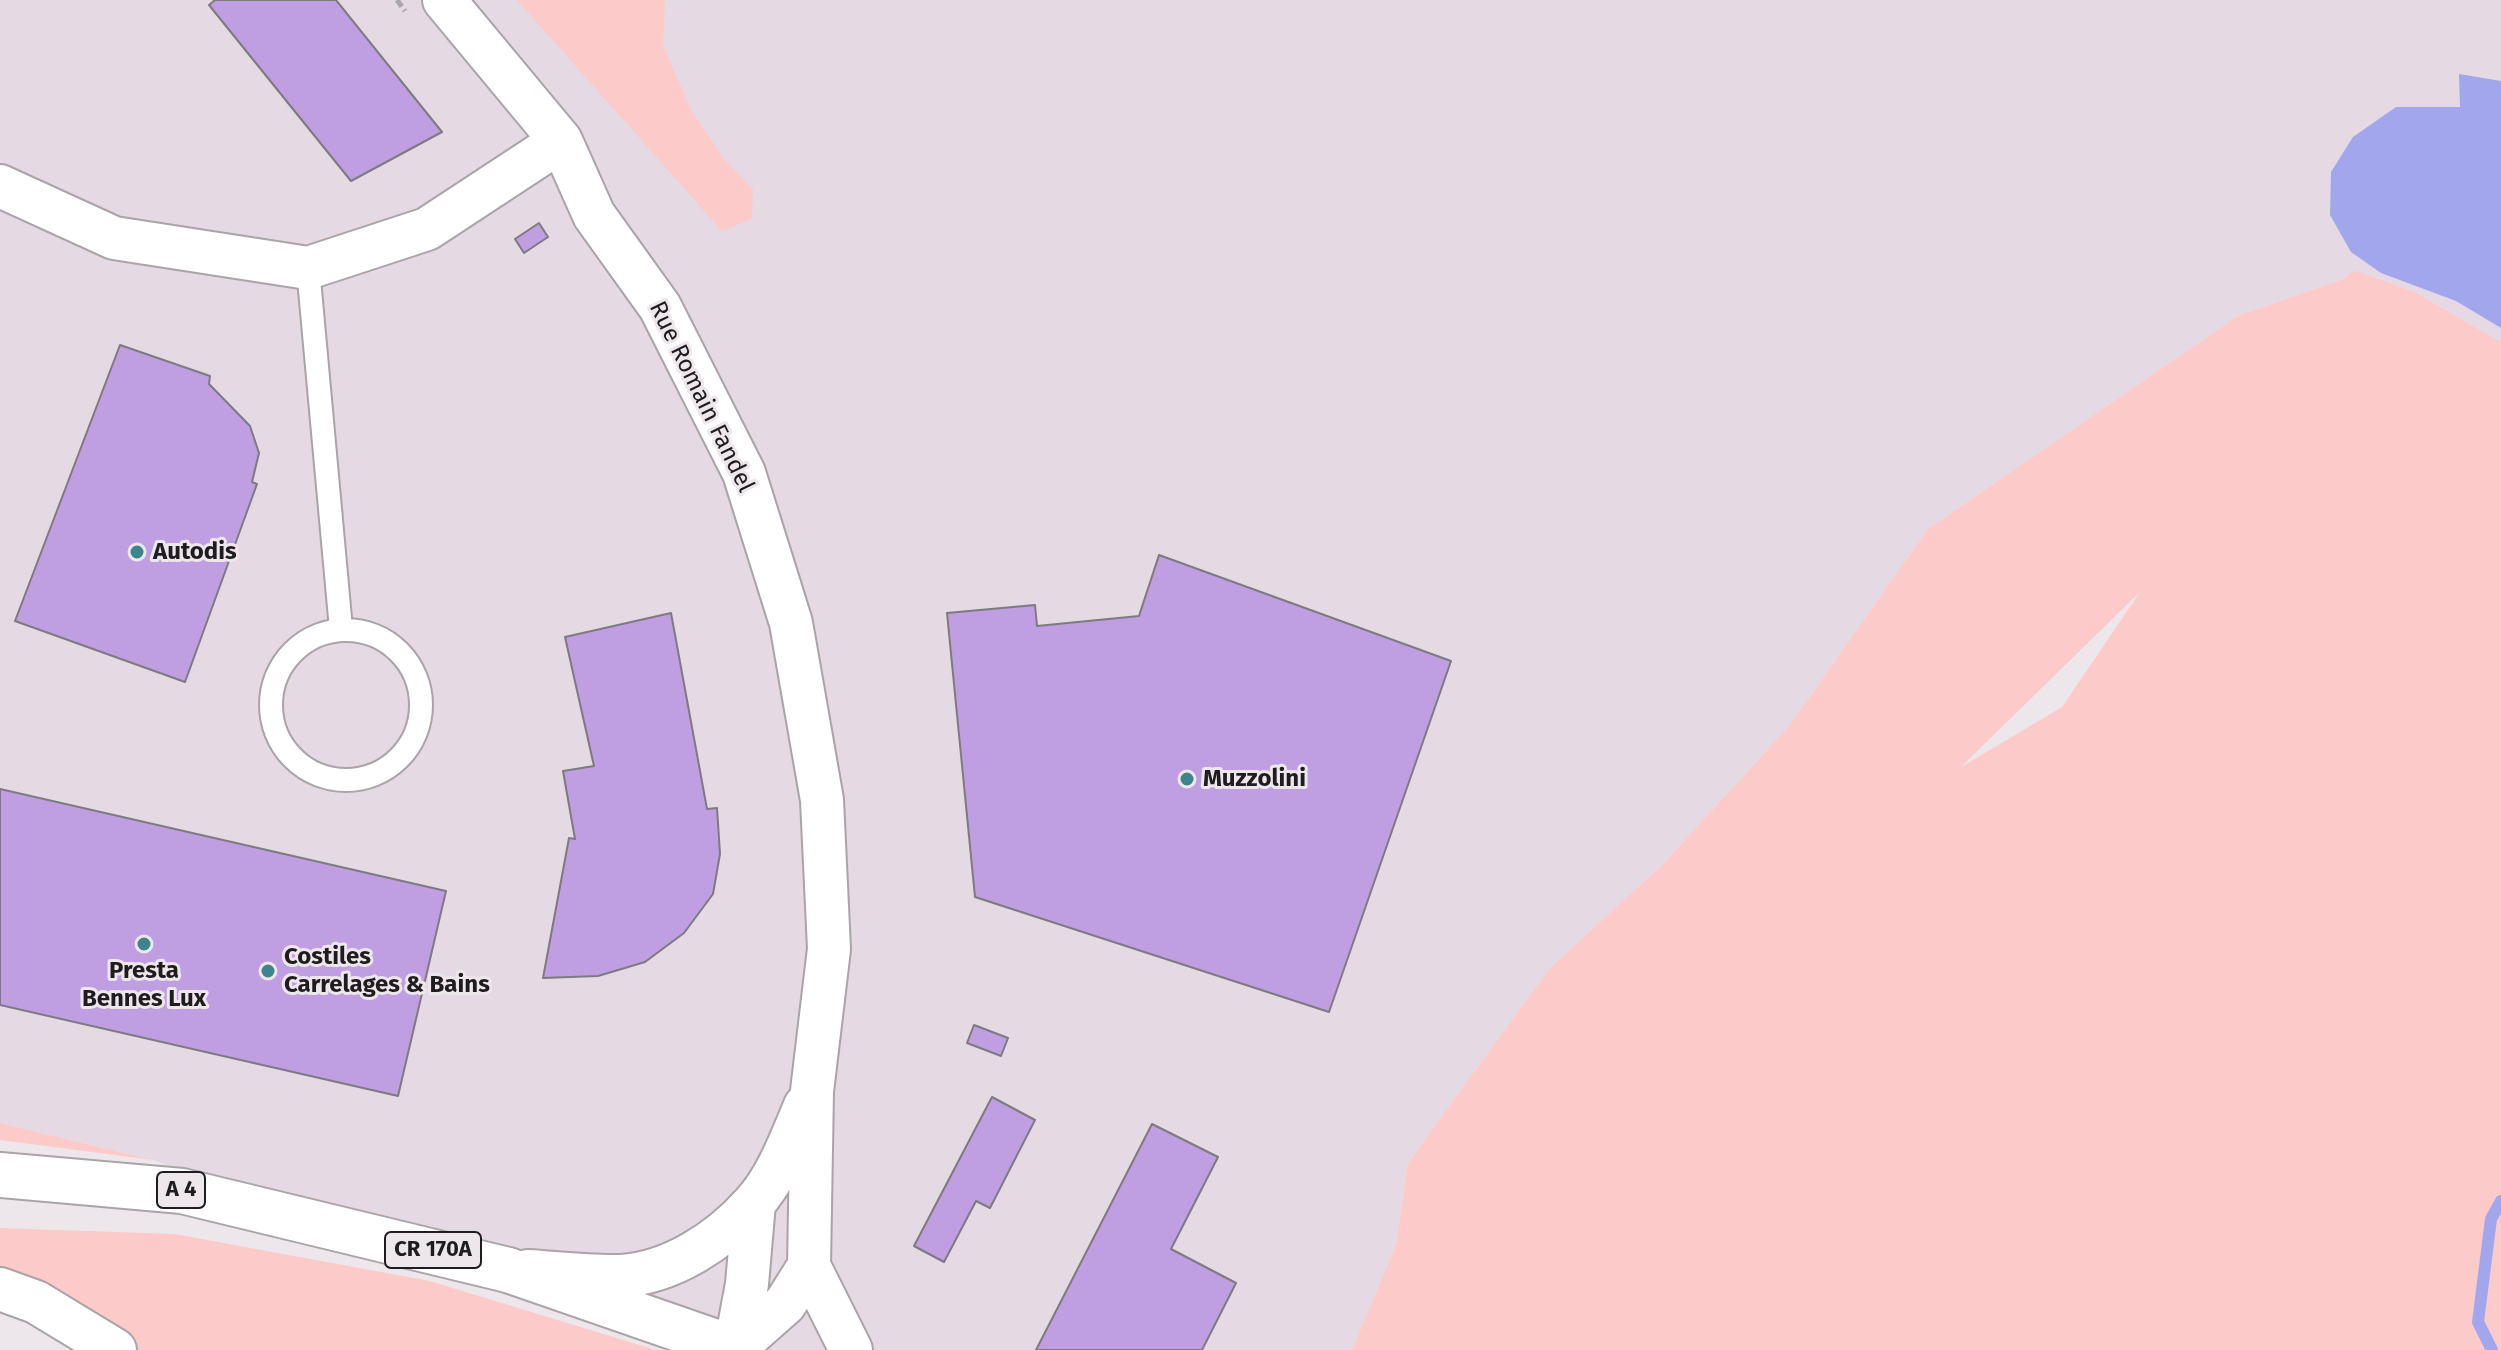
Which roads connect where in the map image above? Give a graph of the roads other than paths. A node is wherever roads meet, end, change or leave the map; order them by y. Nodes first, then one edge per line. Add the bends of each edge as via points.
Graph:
1 (429, 11) edge
2 (561, 141) junction
3 (0, 186) edge
4 (308, 268) junction
5 (341, 629) junction
6 (812, 1091) junction
7 (3, 1183) edge
8 (754, 1203) junction
9 (358, 1232) joint
10 (809, 1266) junction
11 (508, 1270) junction
12 (0, 1289) edge
13 (737, 1349) edge
14 (115, 1350) edge
15 (851, 1350) edge

1 - 2 street, Rue Romain Fandel
2 - 4 street via 427,229
2 - 6 street, Rue Romain Fandel via 594,215 660,307 744,473 791,623 822,800 826,874 829,949
3 - 4 street via 114,238
4 - 5 lane
5 - 5 lane via 317,634 296,647 280,667 271,691 271,715 278,740 293,759 338,780 363,779 405,753 418,731 420,694 407,659 389,642 366,631
6 - 8 street, Rue Romain Fandel via 786,1151
6 - 10 street, Rue Romain Fandel
7 - 9 main road, A 4 via 182,1191
8 - 11 street, Rue Romain Fandel via 705,1245 668,1267 622,1276
8 - 13 street, Rue Romain Fandel
9 - 11 main road, CR 170A
10 - 13 street via 785,1304
10 - 15 street, Rue Romain Fandel
11 - 13 main road, CR 170A
12 - 14 street via 36,1302

